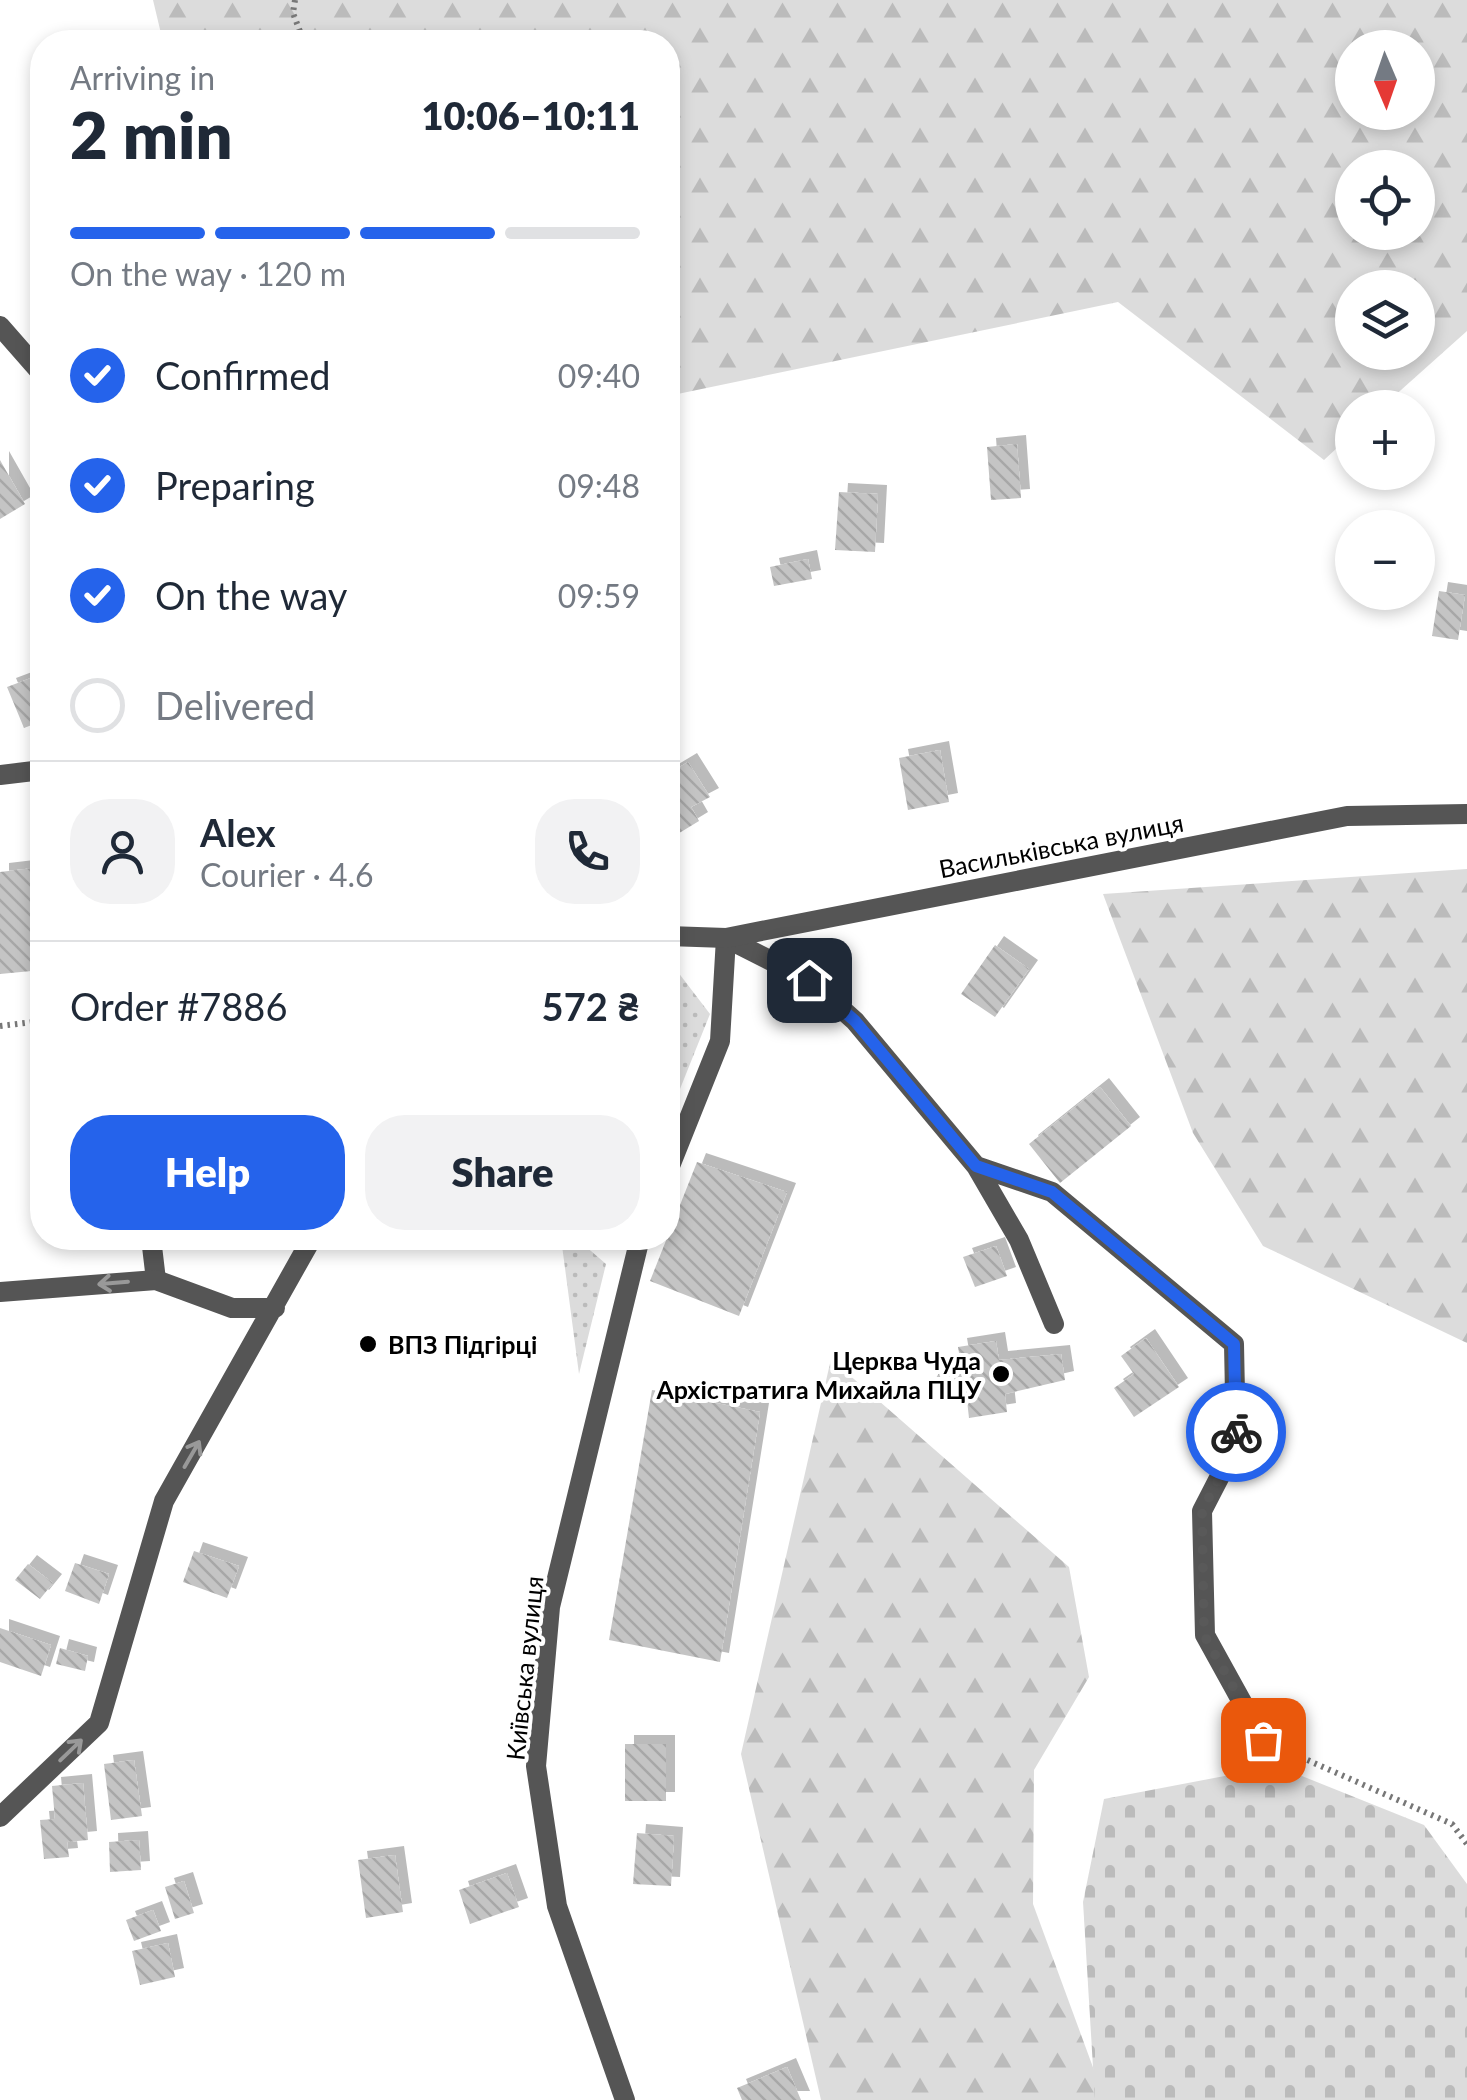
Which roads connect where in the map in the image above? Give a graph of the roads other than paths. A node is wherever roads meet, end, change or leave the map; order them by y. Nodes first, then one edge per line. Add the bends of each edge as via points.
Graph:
1 (0, 326) edge
2 (30, 360) edge
3 (30, 771) edge
4 (0, 775) edge
5 (1467, 814) edge
6 (680, 936) edge
7 (726, 938) junction
8 (680, 1140) edge
9 (976, 1166) junction
10 (152, 1250) edge
11 (306, 1250) edge
12 (637, 1250) edge
13 (156, 1280) junction
14 (0, 1292) edge
15 (275, 1308) junction
16 (1054, 1324) dead end
17 (1263, 1740) road end
18 (0, 1817) edge
19 (625, 2100) edge

1 - 2 street
3 - 4 street
5 - 7 street, Васильківська вулиця via 1347,816
6 - 7 street, Васильківська вулиця
7 - 8 street via 720,1041
7 - 9 street via 809,980 855,1021
9 - 16 street via 1019,1240
9 - 17 street via 1052,1192 1234,1344 1236,1445 1202,1511 1204,1635
10 - 13 street
11 - 15 street
12 - 19 street, Київська вулиця via 550,1606 536,1766 557,1906
13 -> 14 street
13 - 15 street via 232,1308
18 -> 15 street via 99,1723 164,1501

